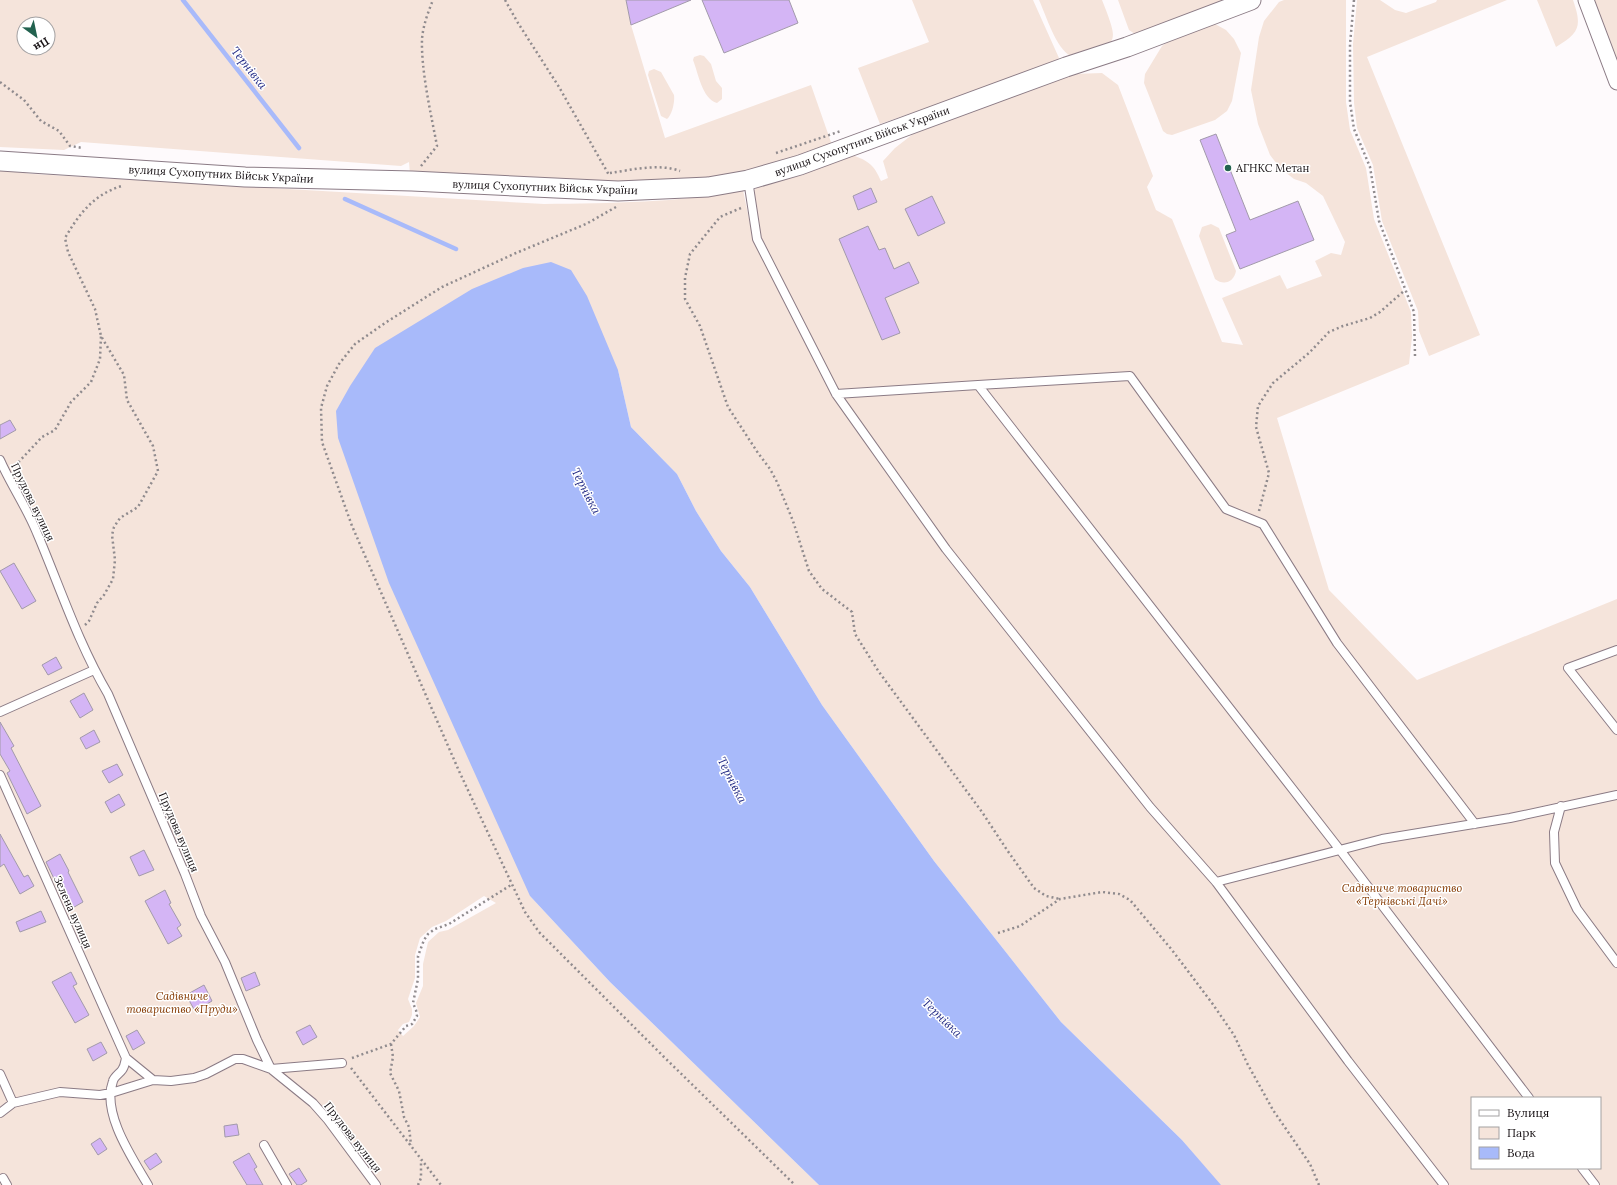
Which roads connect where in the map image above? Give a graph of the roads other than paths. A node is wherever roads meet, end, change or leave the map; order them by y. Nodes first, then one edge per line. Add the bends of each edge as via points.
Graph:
1 (1251, 0) edge
2 (1586, 0) edge
3 (1617, 82) edge
4 (0, 160) edge
5 (748, 180) junction
6 (978, 385) junction
7 (836, 394) junction
8 (0, 460) edge
9 (1617, 650) edge
10 (94, 670) junction
11 (0, 712) edge
12 (1617, 730) edge
13 (0, 775) edge
14 (1617, 796) edge
15 (1562, 806) junction
16 (1475, 824) junction
17 (1340, 850) junction
18 (1216, 882) junction
19 (1617, 964) edge
20 (126, 1058) junction
21 (342, 1063) road end
22 (271, 1069) junction
23 (0, 1074) edge
24 (153, 1080) junction
25 (111, 1093) junction
26 (1528, 1097) edge
27 (13, 1103) junction
28 (0, 1113) edge
29 (264, 1144) dead end
30 (1583, 1169) edge
31 (148, 1185) edge
32 (287, 1185) edge
33 (376, 1185) edge
34 (1444, 1185) edge
35 (1595, 1185) edge

1 - 5 street, вулиця Сухопутних Військ України via 800,165
2 - 3 street
4 - 5 street, вулиця Сухопутних Військ України via 245,177 412,181 618,198
5 - 7 lane via 757,239
6 - 7 lane
6 - 16 lane via 1130,376 1226,508 1263,524 1337,643
6 - 17 lane
7 - 18 lane via 946,549 1150,807
8 - 10 lane, Прудова вулиця via 37,531 77,634
9 - 12 lane via 1568,668
10 - 11 lane
10 - 22 lane, Прудова вулиця via 108,694 201,916 225,962 256,1040
13 - 20 lane, Зелена вулиця
14 - 15 lane
15 - 16 lane
15 - 19 lane via 1554,832 1555,863 1577,909
16 - 17 lane via 1382,839
17 - 18 lane
17 - 26 lane
18 - 34 lane via 1348,1061
20 - 24 lane
20 - 25 lane via 124,1068 113,1081
21 - 22 lane
22 - 24 lane via 243,1059 235,1059 194,1078
22 - 33 lane, Прудова вулиця via 323,1114
23 - 27 lane
24 - 25 lane
25 - 27 lane via 100,1095 60,1092
25 - 31 lane via 112,1116
27 - 28 lane
29 - 32 lane
30 - 35 lane

